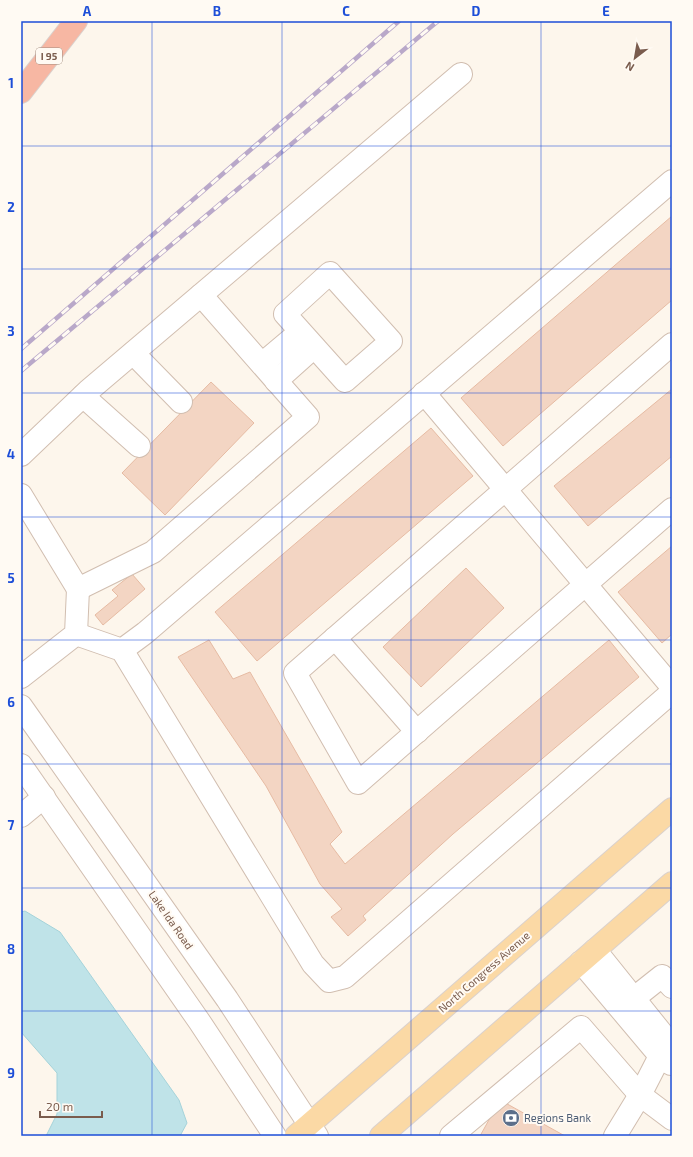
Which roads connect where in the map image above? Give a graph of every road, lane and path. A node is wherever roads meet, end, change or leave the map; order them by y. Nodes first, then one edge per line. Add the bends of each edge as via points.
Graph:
1 (76, 21) edge
2 (461, 74) dead end
3 (21, 92) edge
4 (672, 181) edge
5 (201, 295) junction
6 (307, 339) junction
7 (672, 344) edge
8 (133, 353) junction
9 (262, 364) junction
10 (276, 381) junction
11 (424, 393) junction
12 (83, 396) junction
13 (181, 402) dead end
14 (139, 446) dead end
15 (21, 454) edge
16 (506, 489) junction
17 (21, 495) edge
18 (672, 509) edge
19 (586, 584) junction
20 (78, 589) junction
21 (76, 634) junction
22 (335, 638) junction
23 (122, 650) junction
24 (21, 677) edge
25 (672, 687) edge
26 (672, 692) edge
27 (21, 706) edge
28 (416, 732) junction
29 (23, 774) edge
30 (44, 797) junction
31 (672, 809) edge
32 (21, 816) edge
33 (672, 883) edge
34 (588, 956) junction
35 (669, 977) edge
36 (633, 998) junction
37 (666, 1060) edge
38 (640, 1095) junction
39 (672, 1119) edge
40 (307, 1132) edge
41 (275, 1136) edge
42 (382, 1136) edge
43 (451, 1136) edge
44 (615, 1136) edge

1 - 3 highway, I 95
2 - 5 street
4 - 11 street
5 - 8 street
5 - 9 street
6 - 6 street via 345,381 391,341 330,274 285,314
6 - 9 street
6 - 10 street
7 - 16 street
8 - 12 street
8 - 13 street
9 - 10 street
10 - 20 street via 308,417 153,552
11 - 16 street
11 - 23 street via 151,628
12 - 14 street
12 - 15 street
16 - 19 street
16 - 22 street
17 - 20 street
18 - 19 street
19 - 25 street
19 - 28 street
20 - 21 street
21 - 23 street
21 - 24 street
22 - 28 street
22 - 28 street via 295,673 358,783
23 - 26 street via 313,964 329,981 345,977
27 - 40 street, Lake Ida Road via 227,999
29 - 30 street
30 - 32 street
30 - 41 street
31 - 40 main road, North Congress Avenue
33 - 34 main road
34 - 36 street
34 - 37 street
34 - 42 main road
35 - 36 street
36 - 37 street via 668,1041
37 - 38 street
38 - 39 street
38 - 43 street via 581,1027
38 - 44 street

